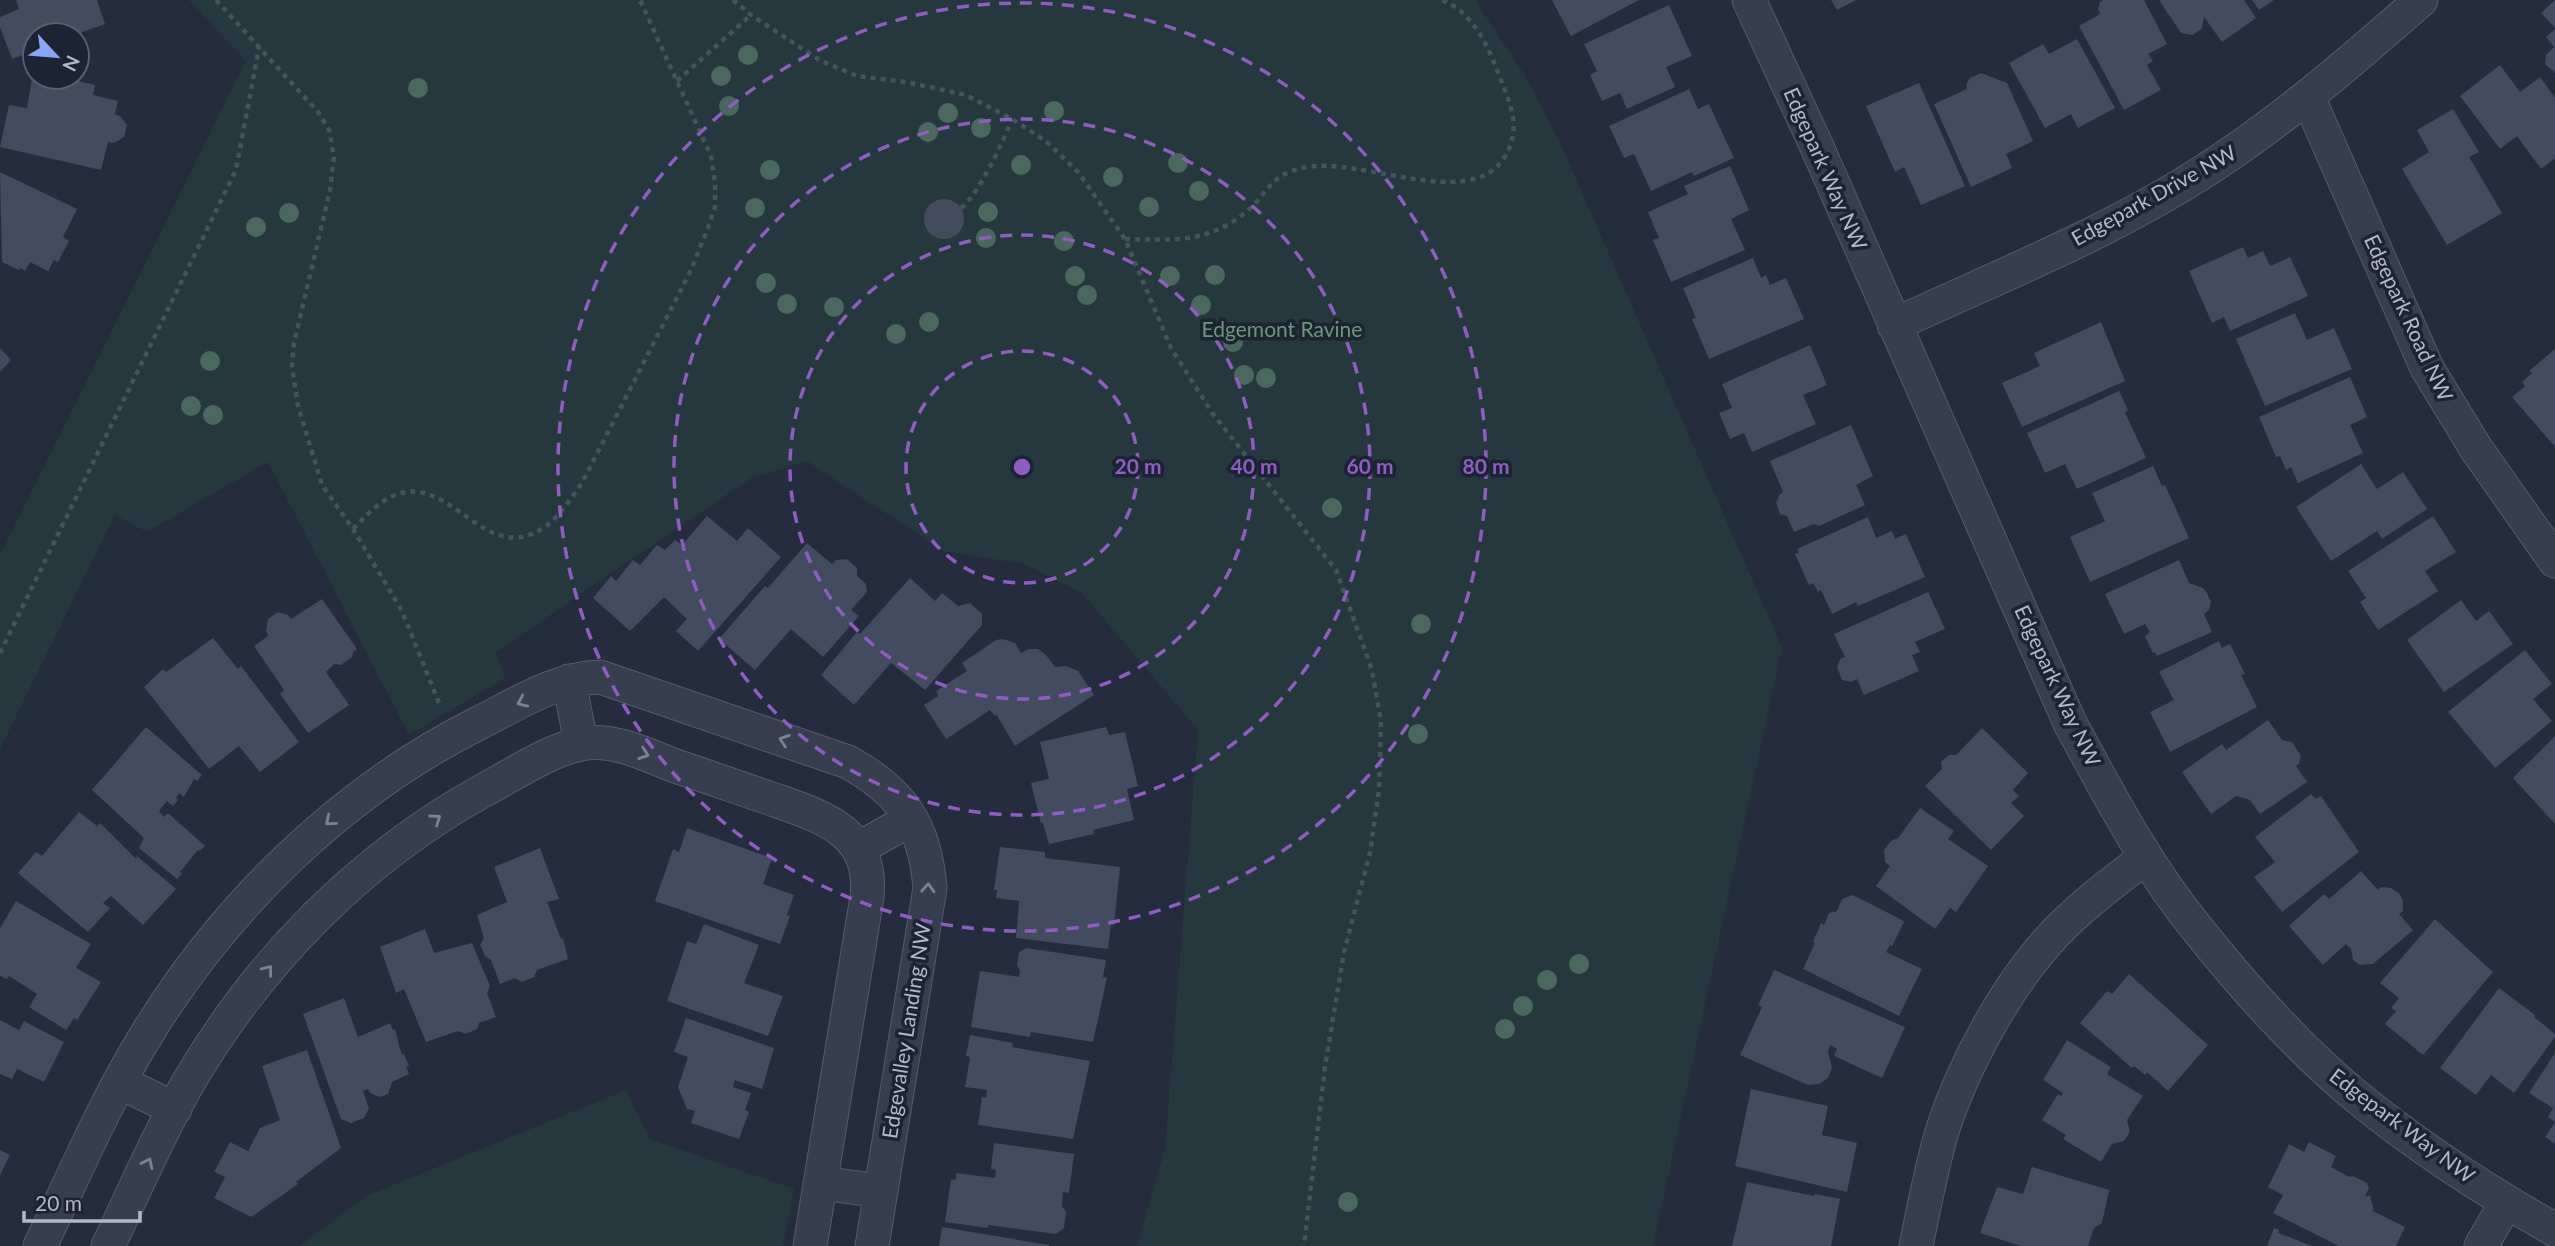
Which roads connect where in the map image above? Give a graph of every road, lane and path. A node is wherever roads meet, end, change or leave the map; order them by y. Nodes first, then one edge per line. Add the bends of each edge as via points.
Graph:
1 (216, 0) edge
2 (640, 0) edge
3 (733, 0) edge
4 (1441, 0) edge
5 (1749, 0) edge
6 (2421, 0) edge
7 (751, 15) junction
8 (259, 47) junction
9 (677, 81) junction
10 (2308, 97) junction
11 (1012, 119) junction
12 (961, 208) dead end
13 (1125, 239) junction
14 (1894, 325) junction
15 (354, 529) junction
16 (2555, 561) edge
17 (0, 653) edge
18 (569, 681) junction
19 (455, 735) junction
20 (581, 743) junction
21 (911, 819) junction
22 (858, 849) junction
23 (2146, 857) junction
24 (120, 1082) junction
25 (175, 1109) junction
26 (820, 1182) junction
27 (881, 1191) junction
28 (2507, 1203) junction
29 (2555, 1230) edge
30 (40, 1246) edge
31 (108, 1246) edge
32 (810, 1246) edge
33 (872, 1246) edge
34 (1304, 1246) edge
35 (1916, 1246) edge
36 (2481, 1246) edge

1 - 8 path
2 - 9 path
3 - 7 path
4 - 13 path via 1471,20 1514,113 1515,132 1507,154 1492,172 1455,182 1327,165 1306,167 1283,173 1247,211 1209,234 1179,240
5 - 14 street, Edgepark Way NW
6 - 10 street, Edgepark Drive NW
7 - 9 path
7 - 11 path via 821,61 857,76 966,95
8 - 15 path via 330,130 334,157 331,190 292,367 298,406 322,485
8 - 17 path via 236,170
9 - 15 path via 711,156 715,207 691,270 582,483 543,528 526,535 503,538 444,500 418,491 396,495
10 - 14 street, Edgepark Drive NW via 2249,143 2123,218
10 - 16 street, Edgepark Road NW via 2427,368 2474,447
11 - 12 path via 996,155
11 - 13 path via 1047,142 1078,172
13 - 34 path via 1171,348 1213,414 1336,570 1372,670 1379,709 1379,790 1370,853 1344,951
14 - 23 street, Edgepark Way NW via 2070,723
15 - 19 path via 402,611
18 -> 19 street, Edgevalley Landing NW
18 - 20 street
21 -> 18 street, Edgevalley Landing NW via 891,790 848,762 620,682 600,677
19 -> 24 street, Edgevalley Landing NW via 330,820 267,879 188,972
20 -> 22 street via 621,746 816,814 846,833
25 -> 20 street via 248,993 331,901 451,808
21 - 22 street
27 -> 21 street, Edgevalley Landing NW via 930,888 922,839
22 - 26 street via 868,882 867,897
23 - 28 street, Edgepark Way NW via 2197,930 2304,1049 2356,1096
23 - 35 street via 2096,894 2048,942 2006,998 1970,1062 1940,1139
24 - 25 street
24 - 30 street, Edgevalley Landing NW
31 -> 25 street
26 - 27 street
26 - 32 street
27 - 33 street, Edgevalley Landing NW
28 - 29 street, Edgepark Way NW
28 - 36 street

